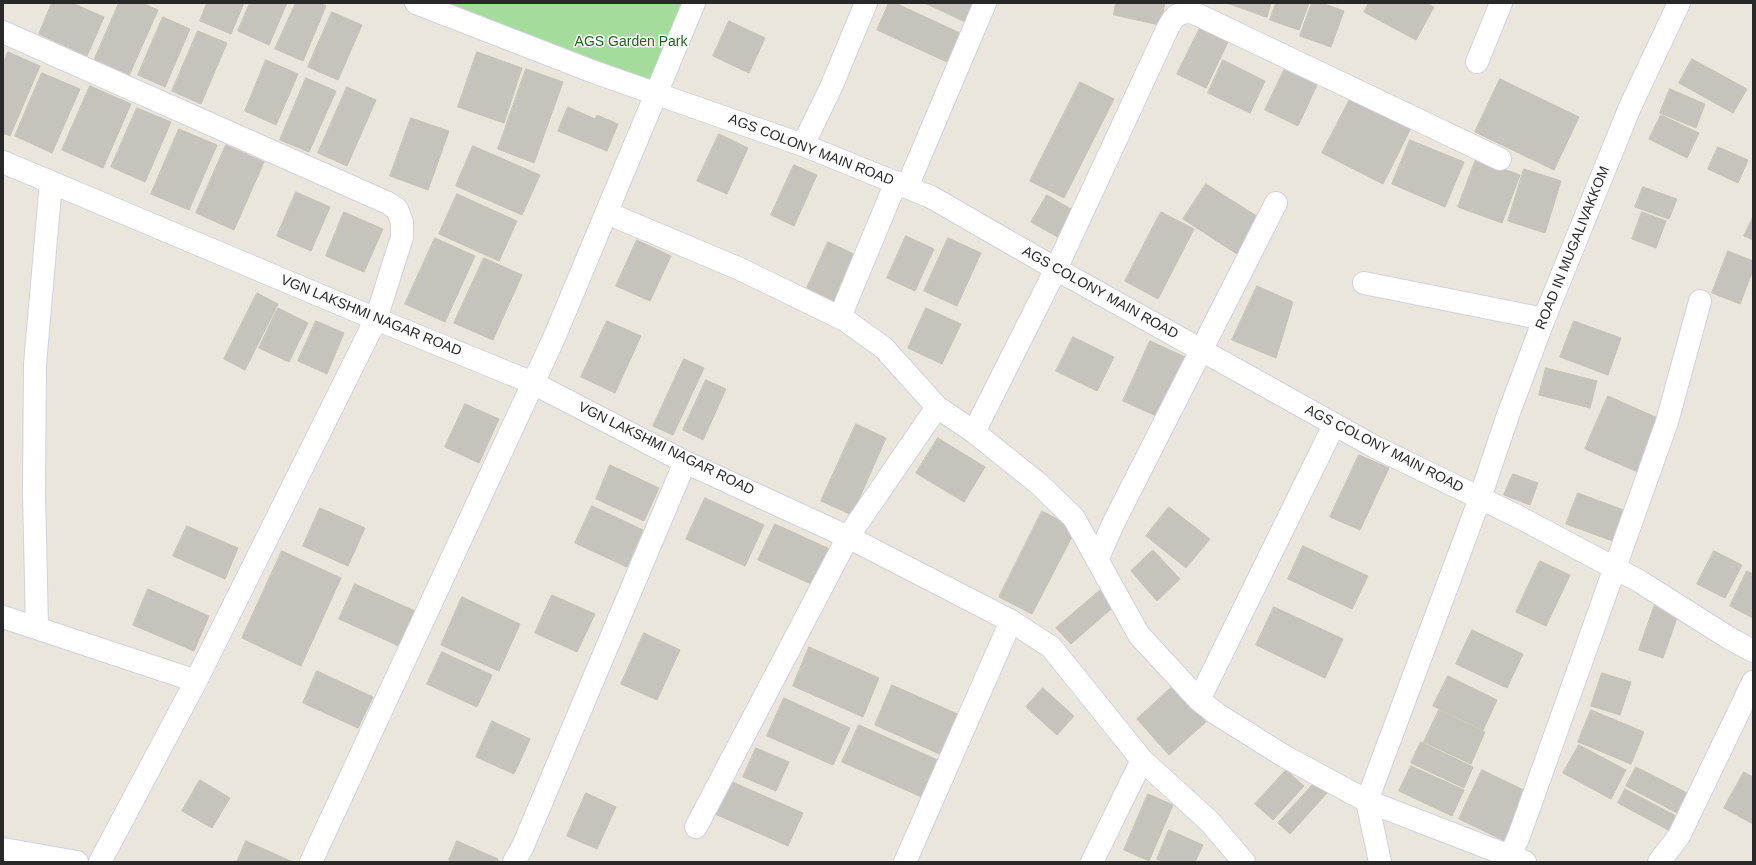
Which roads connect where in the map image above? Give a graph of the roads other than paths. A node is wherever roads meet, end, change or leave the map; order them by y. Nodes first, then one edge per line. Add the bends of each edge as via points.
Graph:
1 (418, 3) edge
2 (694, 3) edge
3 (866, 3) edge
4 (986, 3) edge
5 (1500, 3) edge
6 (1679, 3) edge
7 (3, 32) edge
8 (1477, 62) dead end
9 (657, 93) junction
10 (803, 145) junction
11 (1500, 159) dead end
12 (3, 162) edge
13 (51, 182) junction
14 (901, 185) junction
15 (1276, 203) dead end
16 (607, 213) junction
17 (1056, 269) junction
18 (1364, 283) dead end
19 (1700, 301) dead end
20 (840, 317) junction
21 (376, 319) junction
22 (1544, 319) junction
23 (1203, 351) junction
24 (533, 383) junction
25 (937, 407) junction
26 (1334, 425) junction
27 (974, 432) junction
28 (685, 462) junction
29 (1480, 498) junction
30 (848, 537) junction
31 (1097, 560) junction
32 (1615, 568) junction
33 (3, 617) edge
34 (1011, 621) junction
35 (37, 628) junction
36 (1753, 651) edge
37 (196, 681) junction
38 (1753, 682) edge
39 (1199, 700) junction
40 (1142, 760) junction
41 (1367, 801) junction
42 (696, 828) dead end
43 (3, 849) edge
44 (1518, 859) edge
45 (77, 862) edge
46 (100, 862) edge
47 (311, 862) edge
48 (514, 862) edge
49 (905, 862) edge
50 (1092, 862) edge
51 (1244, 862) edge
52 (1380, 862) edge
53 (1659, 862) edge

1 - 9 street, AGS COLONY MAIN ROAD via 574,65
2 - 9 street
3 - 10 street via 832,85
4 - 14 street
5 - 8 street
6 - 22 street, ROAD IN MUGALIVAKKOM via 1630,107
7 - 21 street via 397,209 402,222 402,237
9 - 10 street, AGS COLONY MAIN ROAD
9 - 16 street
10 - 14 street, AGS COLONY MAIN ROAD
11 - 17 street via 1192,12 1185,11 1173,19 1164,36
12 - 13 street, VGN LAKSHMI NAGAR ROAD
13 - 21 street, VGN LAKSHMI NAGAR ROAD
13 - 35 street via 35,364
14 - 17 street, AGS COLONY MAIN ROAD via 931,197
14 - 20 street
15 - 23 street
16 - 20 street via 740,269
16 - 24 street
17 - 23 street, AGS COLONY MAIN ROAD
17 - 27 street
18 - 22 street
19 - 32 street via 1667,422
20 - 25 street via 884,348
21 - 24 street, VGN LAKSHMI NAGAR ROAD
21 - 37 street
22 - 29 street, ROAD IN MUGALIVAKKOM
23 - 26 street, AGS COLONY MAIN ROAD
23 - 31 street via 1113,524
24 - 28 street, VGN LAKSHMI NAGAR ROAD
24 - 47 street
25 - 27 street
25 - 30 street
26 - 29 street, AGS COLONY MAIN ROAD
26 - 39 street
27 - 31 street via 1039,484 1074,518
28 - 30 street, VGN LAKSHMI NAGAR ROAD
28 - 48 street
29 - 32 street, AGS COLONY MAIN ROAD
29 - 41 street, ROAD IN MUGALIVAKKOM
30 - 34 street, VGN LAKSHMI NAGAR ROAD
30 - 42 street
31 - 39 street via 1139,634
32 - 36 street, AGS COLONY MAIN ROAD
32 - 44 street via 1519,836
33 - 35 street
34 - 40 street, VGN LAKSHMI NAGAR ROAD via 1051,647
34 - 49 street
35 - 37 street
37 - 46 street
38 - 53 street via 1679,836
39 - 41 street via 1284,756
40 - 50 street
40 - 51 street, VGN LAKSHMI NAGAR ROAD via 1209,821
41 - 44 street
41 - 52 street
43 - 45 street

